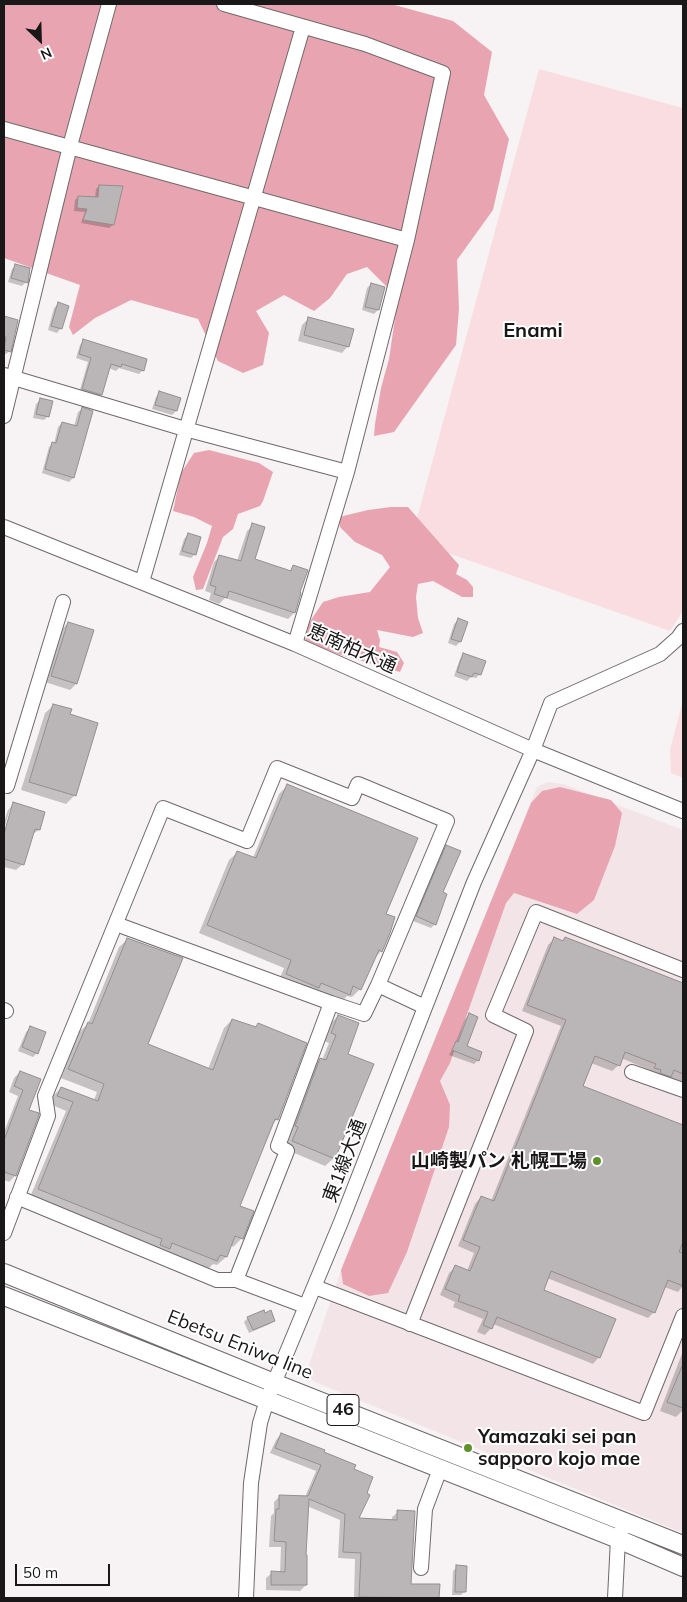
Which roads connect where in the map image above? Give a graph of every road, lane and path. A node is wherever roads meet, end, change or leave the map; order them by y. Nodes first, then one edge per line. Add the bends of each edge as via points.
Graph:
1 (109, 4) edge
2 (224, 4) edge
3 (303, 27) junction
4 (4, 129) edge
5 (70, 146) junction
6 (253, 198) junction
7 (407, 240) junction
8 (9, 376) edge
9 (4, 416) edge
10 (186, 429) junction
11 (347, 472) junction
12 (4, 528) edge
13 (142, 582) junction
14 (63, 602) dead end
15 (683, 631) edge
16 (295, 644) junction
17 (533, 750) junction
18 (5, 789) edge
19 (683, 811) edge
20 (116, 924) junction
21 (683, 970) edge
22 (378, 985) junction
23 (331, 1003) junction
24 (425, 1007) junction
25 (632, 1072) dead end
26 (683, 1090) edge
27 (17, 1197) junction
28 (4, 1233) edge
29 (4, 1273) edge
30 (236, 1280) junction
31 (315, 1287) junction
32 (4, 1296) edge
33 (306, 1306) junction
34 (683, 1316) edge
35 (410, 1324) junction
36 (274, 1383) junction
37 (267, 1400) junction
38 (440, 1469) junction
39 (624, 1522) junction
40 (618, 1539) junction
41 (683, 1545) edge
42 (683, 1567) edge
43 (421, 1568) dead end
44 (246, 1598) edge
45 (615, 1598) edge

1 - 5 street
2 - 3 street
3 - 6 street
3 - 7 street via 365,44 443,73
4 - 5 street
5 - 6 street
5 - 8 street
6 - 7 street
6 - 10 street
7 - 11 street
8 - 9 street
8 - 10 street
10 - 11 street
10 - 13 street
11 - 16 street
12 - 13 street, 恵南柏木通
13 - 16 street, 恵南柏木通
14 - 18 street
15 - 17 street, 東1線大通 via 660,654 551,703
16 - 17 street, 恵南柏木通
17 - 19 street, 恵南柏木通
17 - 24 street, 東1線大通 via 474,882
20 - 22 street via 163,808 247,841 277,768 352,798 358,784 447,820
20 - 23 street
20 - 27 street via 45,1096 48,1116
21 - 35 street via 536,912 493,1015 526,1031
22 - 23 street via 364,1014
22 - 24 street
23 - 30 street via 278,1146 287,1151
24 - 31 street, 東1線大通
25 - 26 street
27 - 28 street
27 - 30 street via 217,1280
29 - 36 main road, Ebetsu Eniwa line / 46
30 - 33 street
31 - 33 street, 東1線大通
31 - 35 street
32 - 37 main road, 46
33 - 36 street, 東1線大通
34 - 35 street via 644,1413
36 - 37 street, 東1線大通
36 - 39 main road, Ebetsu Eniwa line / 46
37 - 38 main road, 46
37 - 44 street, 東1線大通 via 260,1423 251,1483
38 - 40 main road, 46
38 - 43 street via 426,1509
39 - 40 street
39 - 41 main road, Ebetsu Eniwa line / 46
40 - 42 main road, 46
40 - 45 street

